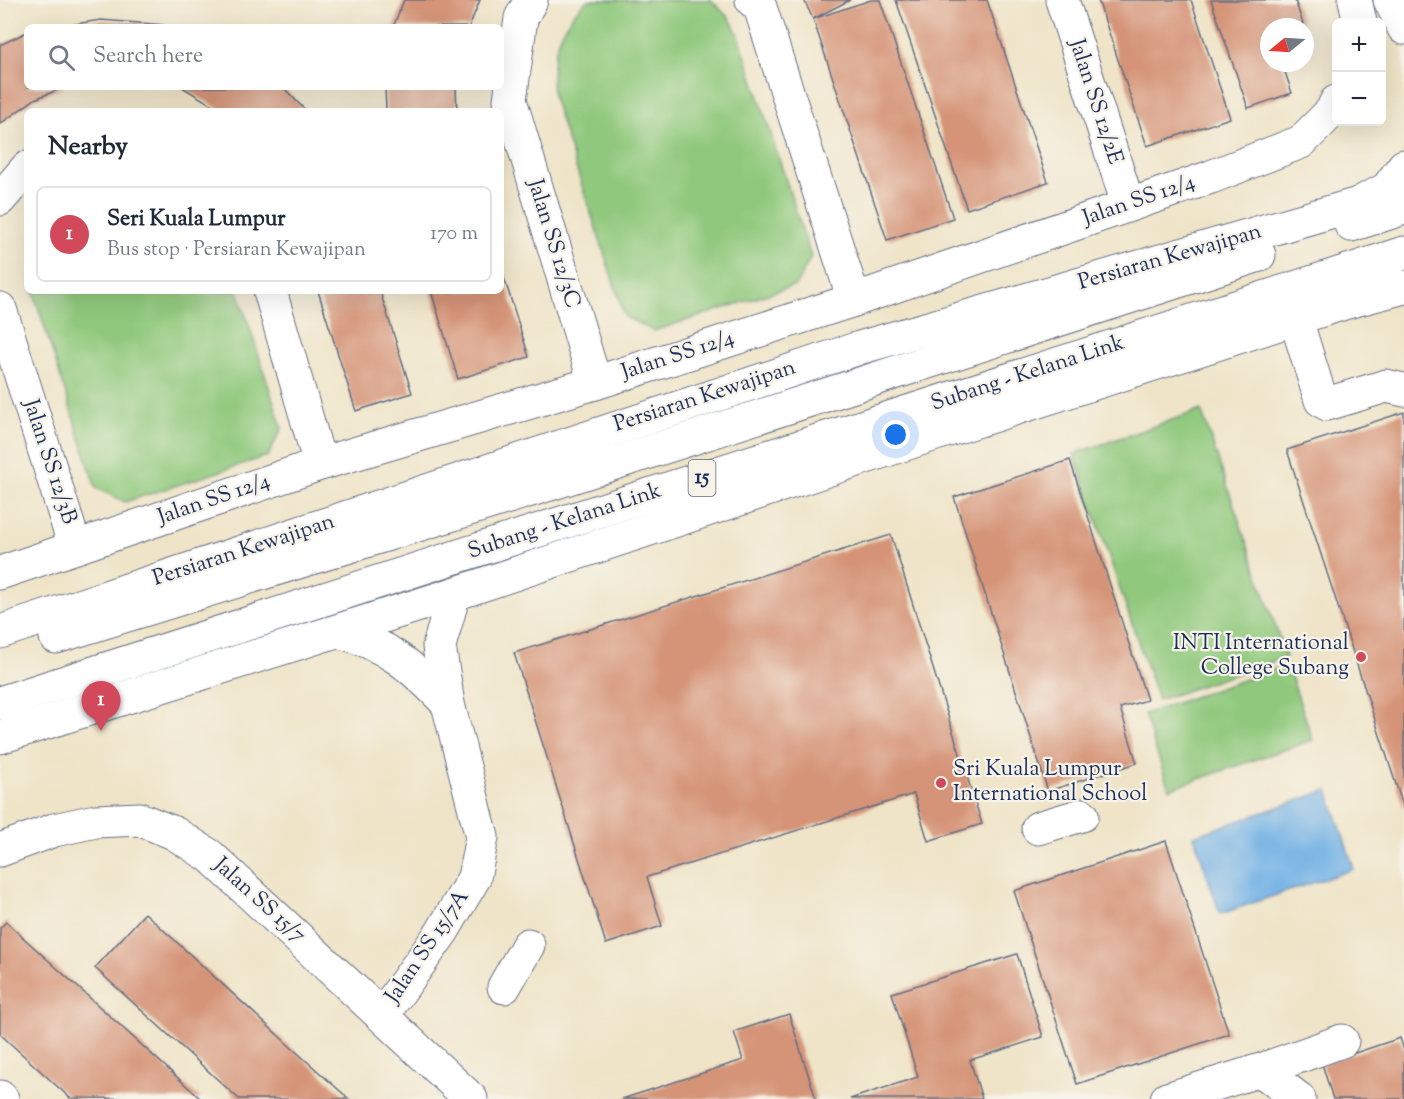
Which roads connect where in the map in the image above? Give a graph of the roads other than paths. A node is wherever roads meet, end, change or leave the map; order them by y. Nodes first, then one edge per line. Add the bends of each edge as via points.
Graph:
1 (531, 0) edge
2 (752, 0) edge
3 (1062, 0) edge
4 (1355, 0) edge
5 (1390, 0) edge
6 (1359, 18) edge
7 (1404, 28) edge
8 (1332, 111) edge
9 (1404, 166) edge
10 (24, 171) edge
11 (0, 199) edge
12 (1128, 204) junction
13 (1404, 208) edge
14 (1404, 253) edge
15 (1404, 286) edge
16 (271, 294) edge
17 (854, 300) junction
18 (1011, 304) junction
19 (0, 309) edge
20 (1296, 320) junction
21 (595, 383) junction
22 (1404, 390) edge
23 (320, 464) junction
24 (75, 547) junction
25 (0, 573) edge
26 (454, 594) junction
27 (0, 611) edge
28 (338, 631) junction
29 (0, 632) edge
30 (0, 654) edge
31 (0, 703) edge
32 (448, 704) junction
33 (0, 737) edge
34 (1082, 815) dead end
35 (1038, 828) dead end
36 (0, 850) edge
37 (528, 945) dead end
38 (504, 987) dead end
39 (383, 1014) junction
40 (1342, 1041) dead end
41 (1261, 1070) junction
42 (471, 1099) edge
43 (1167, 1099) edge
44 (1299, 1099) edge

1 - 21 main road, Jalan SS 12/3C via 521,18 510,100
2 - 17 main road via 760,7
3 - 12 main road, Jalan SS 12/2E
4 - 6 main road
5 - 7 main road
8 - 12 main road, Jalan SS 12/4 via 1301,142
9 - 18 main road, Persiaran Kewajipan via 1387,189 1358,204
10 - 11 main road
12 - 17 main road, Jalan SS 12/4
13 - 30 main road, Subang - Kelana Link / 15 via 553,483
14 - 31 main road, Subang - Kelana Link / 15
15 - 20 main road
16 - 23 main road
17 - 21 main road, Jalan SS 12/4
18 - 27 main road via 861,335 297,519
18 - 29 main road, Persiaran Kewajipan via 688,402
19 - 24 main road, Jalan SS 12/3B
20 - 22 main road via 1321,400 1327,404 1386,386
20 - 26 main road
21 - 23 main road, Jalan SS 12/4
23 - 24 main road, Jalan SS 12/4
24 - 25 main road, Jalan SS 12/4
26 - 28 main road
26 - 32 main road, Jalan SS 15/7A via 439,646
28 - 32 main road, Jalan SS 15/7A via 393,653
28 - 33 main road
32 - 39 main road, Jalan SS 15/7A via 482,837 474,878
34 - 35 main road
36 - 39 main road, Jalan SS 15/7 via 96,820 139,819 174,833 210,856
37 - 38 main road
39 - 42 main road, Jalan SS 15/7
40 - 41 main road
41 - 43 main road
41 - 44 main road

